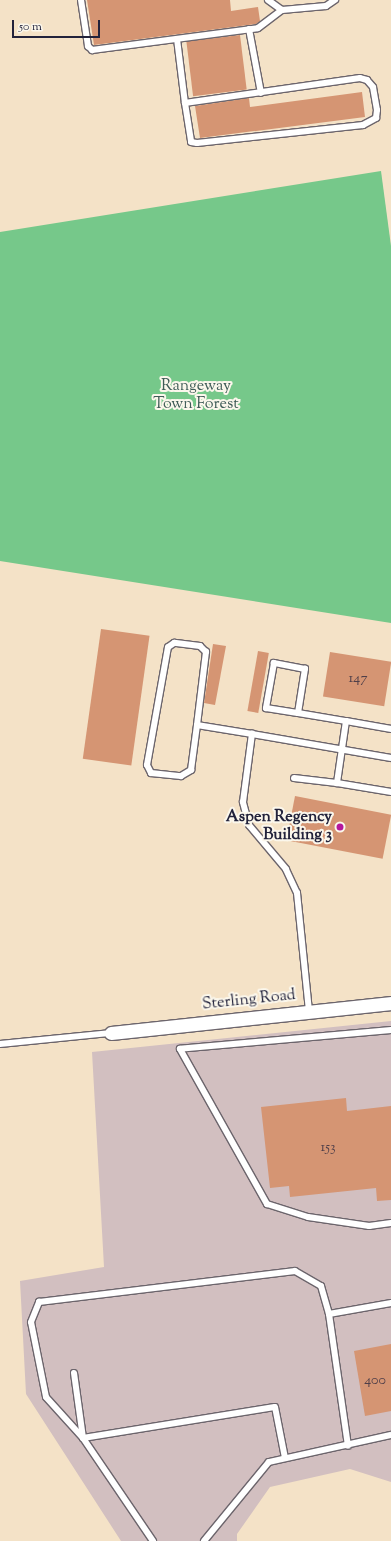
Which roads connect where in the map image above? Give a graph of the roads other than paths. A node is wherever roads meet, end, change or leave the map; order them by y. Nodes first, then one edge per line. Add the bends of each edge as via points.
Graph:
1 (81, 0) edge
2 (268, 0) edge
3 (335, 0) edge
4 (282, 10) junction
5 (249, 29) junction
6 (177, 39) junction
7 (261, 93) junction
8 (185, 103) junction
9 (298, 713) junction
10 (346, 721) junction
11 (197, 725) junction
12 (391, 728) edge
13 (252, 734) junction
14 (342, 750) junction
15 (391, 758) edge
16 (294, 778) dead end
17 (337, 783) junction
18 (391, 792) edge
19 (391, 1003) edge
20 (309, 1011) junction
21 (391, 1030) edge
22 (110, 1033) joint
23 (0, 1044) edge
24 (391, 1223) edge
25 (391, 1303) edge
26 (329, 1314) junction
27 (74, 1374) dead end
28 (391, 1435) edge
29 (83, 1438) junction
30 (348, 1446) junction
31 (285, 1458) junction
32 (153, 1541) edge
33 (204, 1541) edge

1 - 6 lane via 88,46 92,50
2 - 4 lane
3 - 4 lane via 326,6
4 - 5 lane via 258,28
5 - 6 lane
5 - 7 lane
6 - 8 lane
7 - 8 lane
7 - 8 lane via 360,78 367,80 373,87 376,118 363,125 197,144 191,142
9 - 9 lane via 266,708 274,663 305,669
9 - 10 lane
10 - 12 lane
10 - 14 lane
11 - 11 lane via 191,770 181,776 151,772 147,766 168,647 174,643 200,646 206,652
11 - 13 lane
13 - 14 lane
13 - 20 lane via 243,802 249,825 286,869 296,893
14 - 15 lane
14 - 17 lane
16 - 17 lane
17 - 18 lane
19 - 20 street, Sterling Road
20 - 22 street, Sterling Road
21 - 24 lane via 180,1049 267,1204 308,1217 369,1226
22 - 23 lane
25 - 26 lane
26 - 29 lane via 321,1286 295,1271 38,1302 31,1322 46,1397
26 - 30 lane
27 - 29 lane
28 - 30 lane
29 - 31 lane via 275,1407
29 - 32 lane
30 - 31 lane
31 - 33 lane via 269,1462

